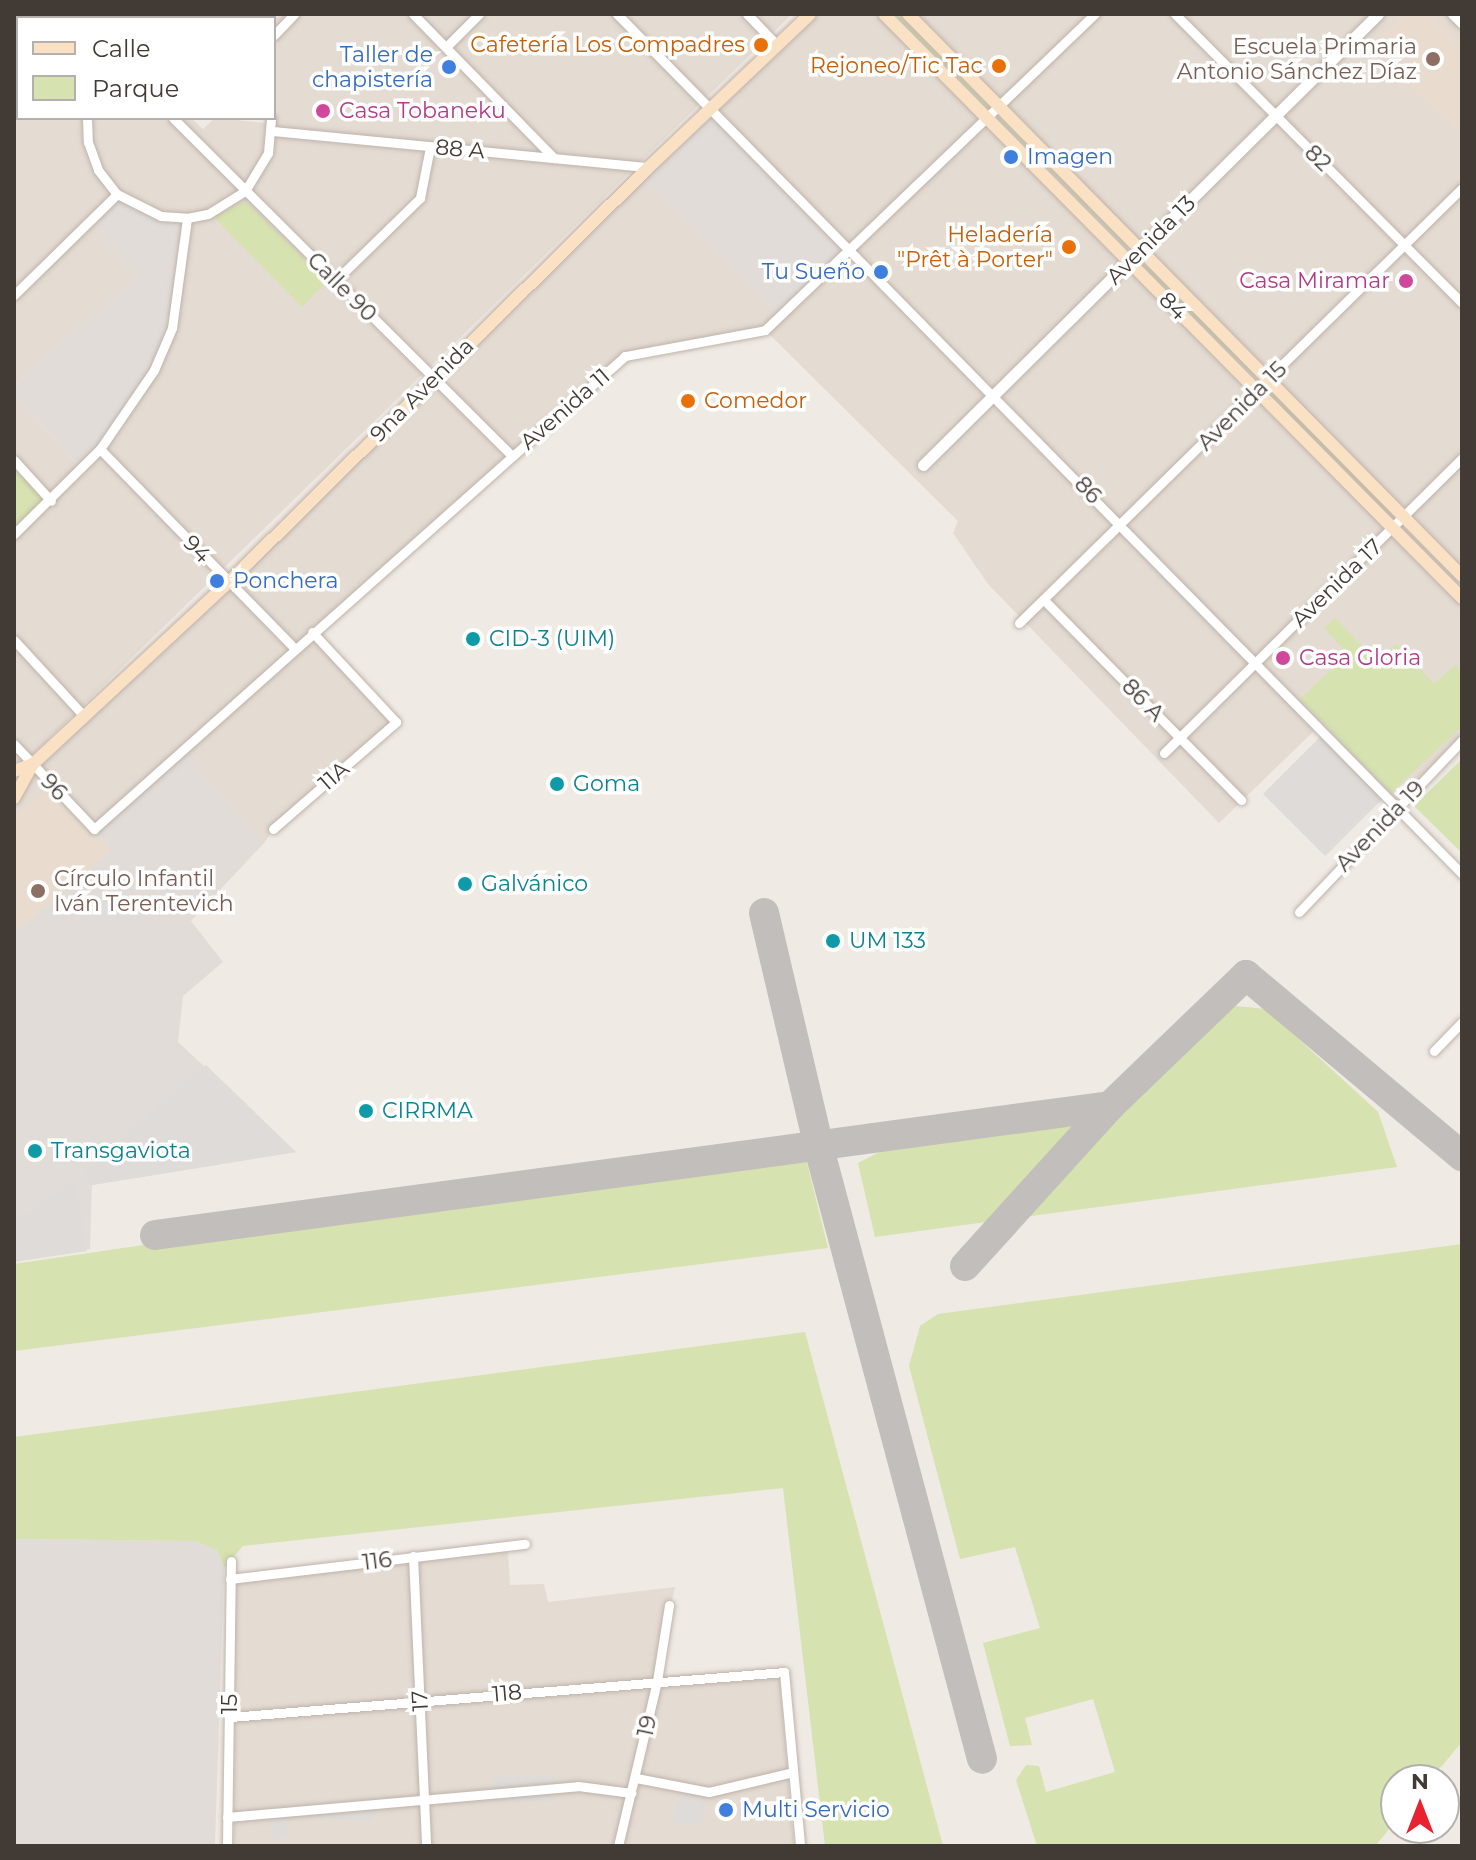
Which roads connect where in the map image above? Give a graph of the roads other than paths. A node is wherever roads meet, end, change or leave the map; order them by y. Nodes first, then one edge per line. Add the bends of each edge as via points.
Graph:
1 (294, 14) edge
2 (413, 14) edge
3 (479, 14) edge
4 (617, 14) edge
5 (747, 14) edge
6 (810, 14) edge
7 (884, 14) edge
8 (908, 14) edge
9 (1095, 14) edge
10 (1175, 14) edge
11 (1378, 14) edge
12 (1452, 14) edge
13 (1462, 24) edge
14 (276, 33) edge
15 (777, 45) junction
16 (446, 47) junction
17 (711, 108) junction
18 (1001, 108) junction
19 (1275, 115) junction
20 (988, 119) junction
21 (87, 120) edge
22 (175, 120) edge
23 (271, 120) edge
24 (272, 131) junction
25 (430, 147) junction
26 (554, 158) junction
27 (649, 167) junction
28 (1462, 188) edge
29 (245, 191) junction
30 (117, 194) junction
31 (187, 218) junction
32 (1406, 244) junction
33 (1141, 250) junction
34 (852, 251) junction
35 (1129, 262) junction
36 (335, 281) junction
37 (14, 295) edge
38 (1462, 303) edge
39 (434, 379) junction
40 (1267, 380) junction
41 (1257, 391) junction
42 (995, 395) junction
43 (100, 449) junction
44 (512, 456) junction
45 (1462, 458) edge
46 (14, 460) edge
47 (923, 465) dead end
48 (51, 501) junction
49 (1403, 517) junction
50 (1122, 527) junction
51 (1392, 529) junction
52 (14, 534) edge
53 (1462, 576) edge
54 (229, 582) junction
55 (1462, 598) edge
56 (1044, 600) junction
57 (1019, 623) dead end
58 (312, 632) junction
59 (14, 640) edge
60 (294, 648) junction
61 (1253, 666) junction
62 (84, 716) junction
63 (1179, 738) junction
64 (1462, 740) edge
65 (14, 744) edge
66 (1164, 753) dead end
67 (33, 764) junction
68 (14, 771) edge
69 (14, 798) edge
70 (1241, 800) dead end
71 (1396, 809) junction
72 (94, 829) joint
73 (273, 829) dead end
74 (1462, 874) edge
75 (1299, 912) dead end
76 (1462, 1022) edge
77 (1434, 1051) dead end
78 (525, 1544) dead end
79 (413, 1556) junction
80 (231, 1561) dead end
81 (230, 1579) junction
82 (669, 1605) dead end
83 (657, 1681) junction
84 (420, 1700) junction
85 (230, 1717) junction
86 (793, 1772) junction
87 (636, 1778) junction
88 (632, 1793) junction
89 (425, 1801) junction
90 (227, 1817) junction
91 (227, 1846) edge
92 (426, 1846) edge
93 (618, 1846) edge
94 (800, 1846) edge

1 - 14 street
2 - 16 street
3 - 16 street
4 - 17 street, 86
5 - 15 street
6 - 15 main road, 9na Avenida
7 - 20 main road, 84
8 - 18 main road, 84
9 - 18 street, Avenida 11
10 - 19 street, 82
11 - 19 street, Avenida 13
12 - 13 street
15 - 17 main road, 9na Avenida
16 - 26 street
17 - 27 main road, 9na Avenida
17 - 34 street, 86
18 - 20 street, Avenida 11
18 - 33 main road, 84
19 - 32 street, 82
19 - 33 street, Avenida 13
20 - 34 street, Avenida 11
20 - 35 main road, 84
21 - 30 street via 98,170
22 - 29 street, Calle 90
23 - 24 street
24 - 25 street, 88 A
24 - 29 street via 259,174
25 - 26 street, 88 A
25 - 36 street via 420,198
26 - 27 street, 88 A
27 - 39 main road, 9na Avenida
28 - 32 street, Avenida 15
29 - 31 street via 208,214
29 - 36 street, Calle 90
30 - 31 street via 161,216
30 - 37 street
31 - 43 street via 172,328 154,370
32 - 38 street, 82
32 - 40 street, Avenida 15
33 - 35 street, Avenida 13
33 - 40 main road, 84
34 - 42 street, 86
34 - 44 street, Avenida 11 via 765,330 625,356
35 - 41 main road, 84
35 - 42 street, Avenida 13
36 - 39 street, Calle 90
39 - 44 street, Calle 90
39 - 54 main road, 9na Avenida
40 - 41 street, Avenida 15
40 - 49 main road, 84
41 - 50 street, Avenida 15
41 - 51 main road, 84
42 - 47 street, Avenida 13
42 - 50 street, 86
43 - 48 street
43 - 54 street, 94
44 - 58 street, Avenida 11
45 - 49 street
46 - 48 street
48 - 52 street
49 - 51 street
49 - 53 main road, 84
50 - 56 street, Avenida 15
50 - 61 street, 86
51 - 55 main road, 84
51 - 61 street, Avenida 17
54 - 60 street, 94
54 - 62 main road, 9na Avenida
56 - 57 street, Avenida 15
56 - 63 street, 86 A
58 - 60 street, Avenida 11
58 - 73 street, 11A via 396,722
59 - 62 street
60 - 72 street, Avenida 11
61 - 63 street, Avenida 17
61 - 71 street, 86
62 - 67 main road, 9na Avenida
63 - 66 street
63 - 70 street, 86 A
64 - 71 street, Avenida 19
65 - 67 street, 96
67 - 68 main road
67 - 69 main road
67 - 72 street, 96
71 - 74 street, 86
71 - 75 street, Avenida 19
76 - 77 street
78 - 79 street, 116
79 - 81 street, 116
79 - 84 street, 17
80 - 81 street, 15
81 - 85 street, 15
82 - 83 street, 19
83 - 84 street, 118
83 - 86 street, 118 via 784,1672
83 - 87 street, 19
84 - 85 street, 118
84 - 89 street, 17
85 - 90 street, 15
86 - 87 street via 709,1792
86 - 94 street
87 - 88 street, 19
88 - 89 street via 578,1786
88 - 93 street, 19
89 - 90 street
89 - 92 street, 17
90 - 91 street, 15

